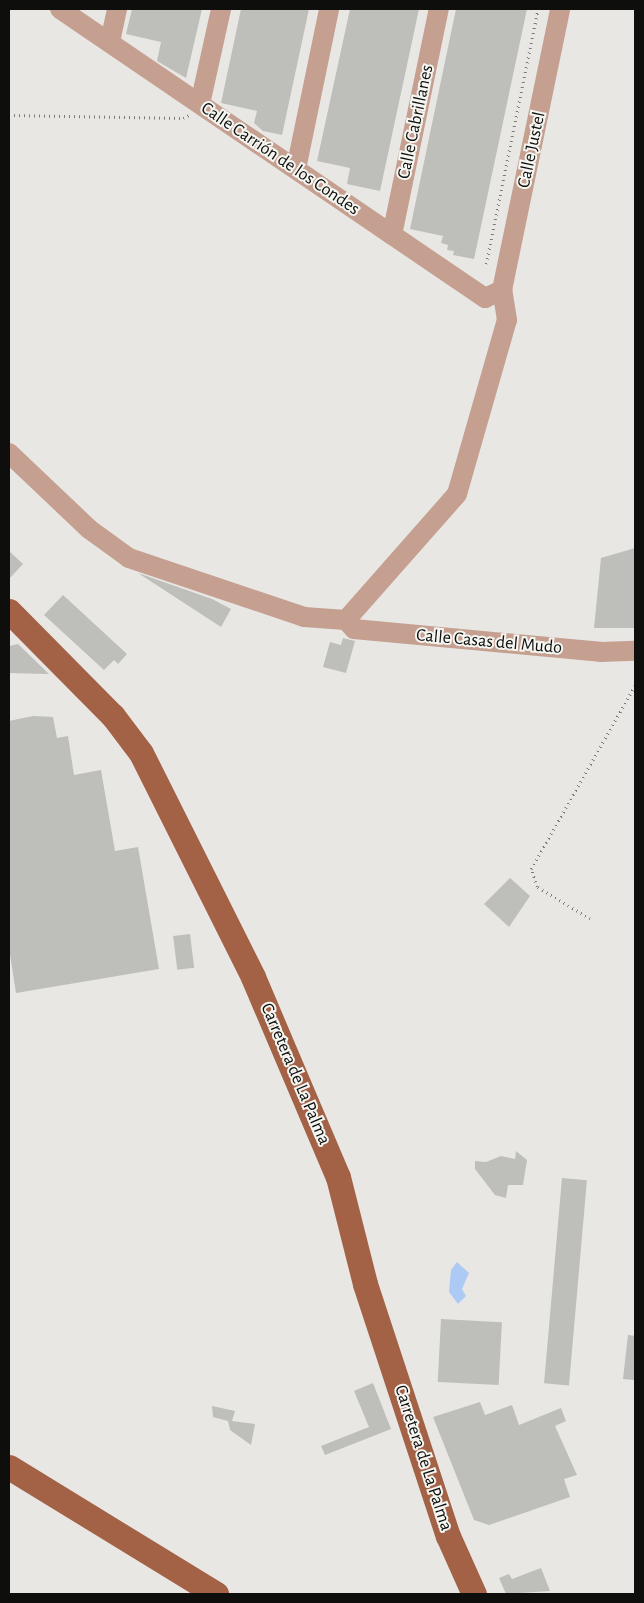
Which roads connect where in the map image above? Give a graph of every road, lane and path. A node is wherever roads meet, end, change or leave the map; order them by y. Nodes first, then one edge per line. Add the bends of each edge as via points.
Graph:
1 (60, 9) edge
2 (117, 9) edge
3 (221, 9) edge
4 (330, 9) edge
5 (439, 9) edge
6 (538, 9) edge
7 (560, 9) edge
8 (110, 42) junction
9 (202, 106) junction
10 (9, 115) edge
11 (296, 169) junction
12 (392, 235) junction
13 (486, 264) dead end
14 (502, 290) junction
15 (9, 453) edge
16 (9, 611) edge
17 (346, 620) junction
18 (635, 652) edge
19 (635, 685) edge
20 (590, 919) dead end
21 (9, 1467) edge
22 (216, 1594) edge
23 (474, 1594) edge

1 - 8 street, Calle Carrión de los Condes
2 - 8 street
3 - 9 street
4 - 11 street
5 - 12 street, Calle Cabrillanes
6 - 13 path
7 - 14 street, Calle Justel
8 - 9 street, Calle Carrión de los Condes
9 - 10 path via 183,118
9 - 11 street, Calle Carrión de los Condes
11 - 12 street, Calle Carrión de los Condes
12 - 14 street, Calle Carrión de los Condes via 485,298
14 - 17 street via 507,320 457,494
15 - 17 street via 89,529 129,558 304,617
16 - 23 main road, Carretera de La Palma via 113,716 141,753 253,977 338,1177 368,1293 448,1536
17 - 18 street, Calle Casas del Mudo via 354,629 600,652
19 - 20 path via 532,870 537,888
21 - 22 main road

